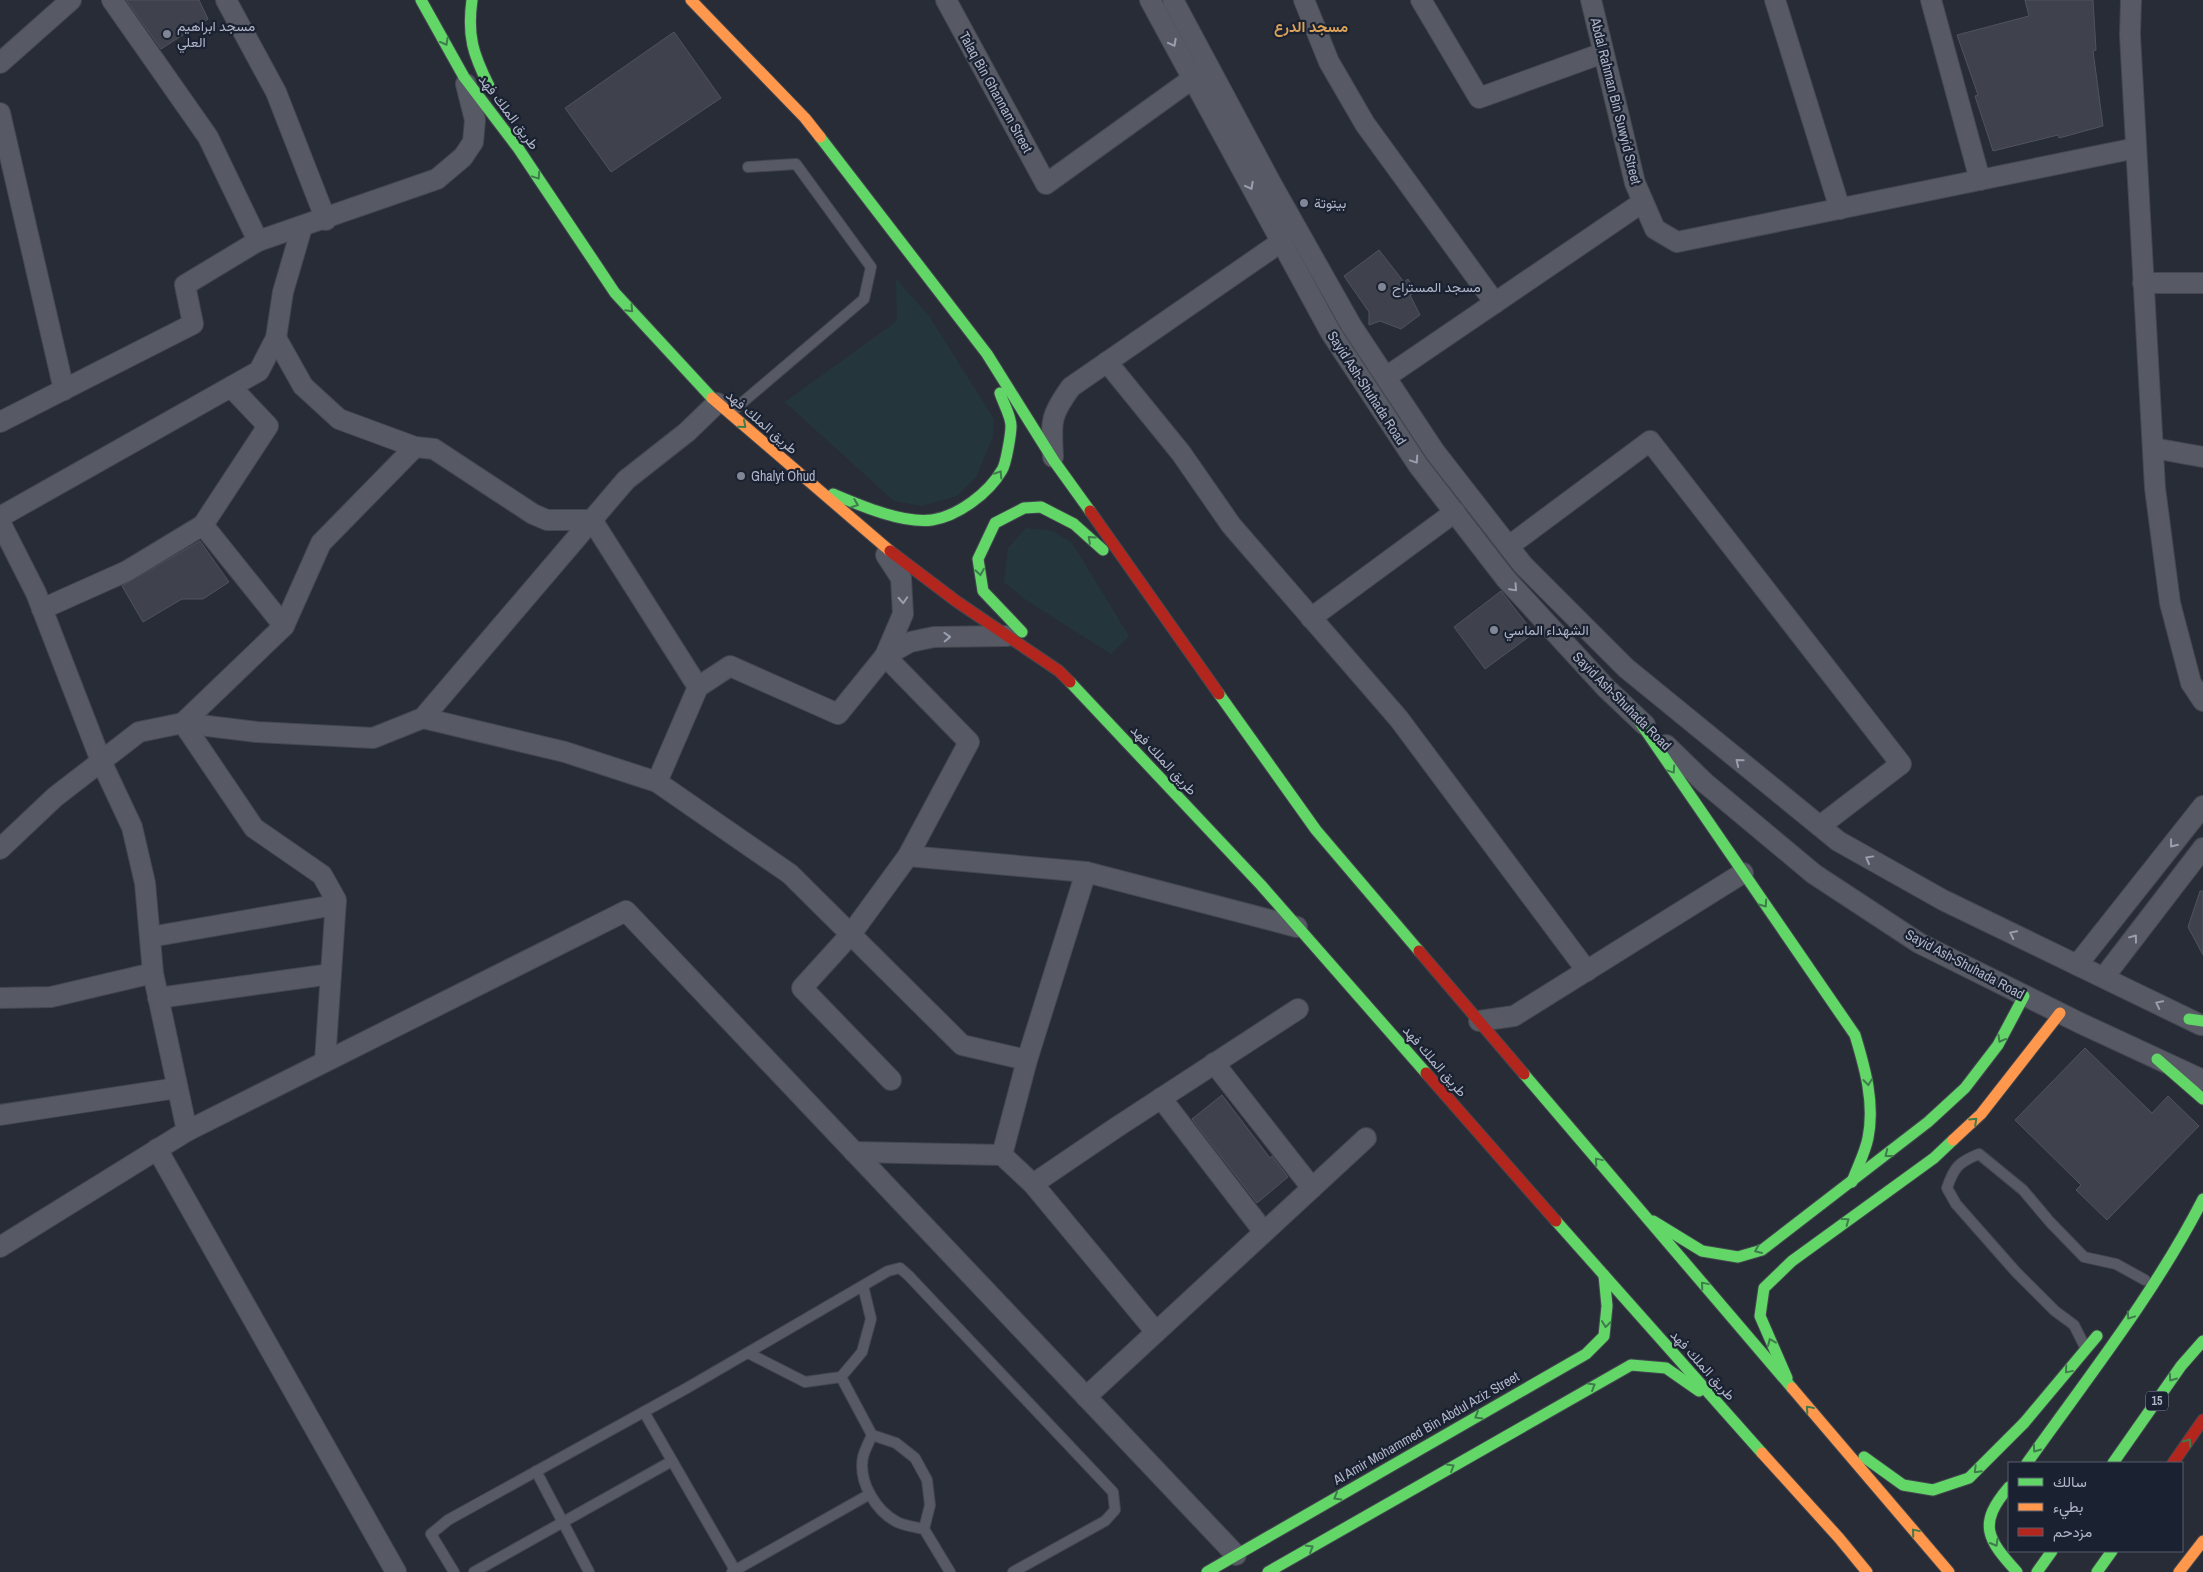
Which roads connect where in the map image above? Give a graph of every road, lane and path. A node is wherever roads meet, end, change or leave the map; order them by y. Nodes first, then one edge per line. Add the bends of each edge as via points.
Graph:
1 (71, 0) edge
2 (112, 0) edge
3 (226, 0) edge
4 (420, 0) edge
5 (472, 0) edge
6 (689, 0) edge
7 (946, 0) edge
8 (1150, 0) edge
9 (1173, 0) edge
10 (1304, 0) edge
11 (1421, 0) edge
12 (1591, 0) edge
13 (1775, 0) edge
14 (1931, 0) edge
15 (2131, 0) edge
16 (1603, 53) junction
17 (0, 63) edge
18 (464, 78) junction
19 (1192, 79) junction
20 (0, 113) edge
21 (518, 148) junction
22 (2136, 148) junction
23 (748, 167) dead end
24 (1980, 180) junction
25 (1643, 202) junction
26 (1840, 209) junction
27 (326, 220) junction
28 (302, 227) junction
29 (258, 241) junction
30 (1281, 242) junction
31 (2143, 283) junction
32 (2203, 283) edge
33 (1495, 303) junction
34 (276, 338) junction
35 (987, 354) junction
36 (1107, 362) junction
37 (1386, 377) junction
38 (231, 387) junction
39 (64, 390) junction
40 (723, 408) junction
41 (0, 422) edge
42 (415, 447) junction
43 (2153, 448) junction
44 (2203, 458) edge
45 (1054, 461) junction
46 (811, 484) junction
47 (1455, 512) junction
48 (0, 517) edge
49 (592, 520) junction
50 (0, 522) edge
51 (204, 524) junction
52 (876, 541) junction
53 (1509, 546) junction
54 (1140, 583) junction
55 (42, 609) junction
56 (1311, 618) junction
57 (284, 626) junction
58 (1007, 636) junction
59 (885, 656) junction
60 (1059, 671) junction
61 (698, 687) junction
62 (2203, 701) edge
63 (1635, 716) junction
64 (423, 718) junction
65 (183, 723) junction
66 (101, 762) junction
67 (657, 782) junction
68 (2203, 806) edge
69 (1820, 826) junction
70 (2203, 848) edge
71 (0, 849) edge
72 (908, 856) junction
73 (1086, 872) junction
74 (1743, 874) junction
75 (335, 905) junction
76 (1297, 927) junction
77 (851, 934) junction
78 (150, 937) junction
79 (2077, 965) junction
80 (1587, 971) junction
81 (153, 972) junction
82 (331, 974) junction
83 (2104, 977) junction
84 (2024, 996) junction
85 (0, 998) edge
86 (158, 998) junction
87 (1298, 1009) dead end
88 (2060, 1013) junction
89 (1479, 1021) junction
90 (2198, 1022) edge
91 (2157, 1059) junction
92 (1027, 1060) junction
93 (325, 1061) junction
94 (1214, 1063) junction
95 (891, 1080) dead end
96 (2203, 1080) edge
97 (178, 1088) junction
98 (1161, 1098) junction
99 (2203, 1099) edge
100 (0, 1115) edge
101 (186, 1131) junction
102 (1366, 1138) dead end
103 (157, 1149) junction
104 (854, 1152) junction
105 (1002, 1155) junction
106 (1852, 1182) junction
107 (1033, 1184) junction
108 (1312, 1188) junction
109 (2203, 1199) edge
110 (2203, 1214) edge
111 (1645, 1216) junction
112 (1264, 1232) junction
113 (2186, 1232) junction
114 (0, 1247) edge
115 (1604, 1275) junction
116 (2145, 1280) junction
117 (863, 1286) junction
118 (2134, 1294) dead end
119 (2104, 1328) dead end
120 (1156, 1332) junction
121 (2203, 1341) edge
122 (2086, 1349) junction
123 (748, 1353) junction
124 (841, 1377) junction
125 (1790, 1386) junction
126 (1086, 1397) junction
127 (1716, 1403) junction
128 (644, 1412) junction
129 (2203, 1420) edge
130 (1822, 1424) junction
131 (872, 1435) junction
132 (672, 1461) junction
133 (2027, 1462) edge
134 (2114, 1462) edge
135 (2174, 1462) edge
136 (536, 1471) junction
137 (2008, 1487) edge
138 (870, 1494) junction
139 (562, 1523) junction
140 (924, 1529) junction
141 (1839, 1538) junction
142 (2203, 1541) edge
143 (2051, 1552) edge
144 (2111, 1552) edge
145 (1236, 1555) junction
146 (733, 1571) edge
147 (1849, 1571) dead end
148 (1948, 1571) edge
149 (396, 1572) edge
150 (454, 1572) edge
151 (474, 1572) edge
152 (589, 1572) edge
153 (950, 1572) edge
154 (1013, 1572) edge
155 (1207, 1572) edge
156 (1268, 1572) edge
157 (1867, 1572) edge
158 (2017, 1572) edge
159 (2037, 1572) edge
160 (2097, 1572) edge
161 (2179, 1572) edge

1 - 17 street
2 - 29 street via 208,137
3 - 27 street via 276,92
4 -> 18 main road, طريق الملك فهد
5 - 21 main road via 468,25 472,51
6 - 35 main road via 805,118
7 - 19 street, Talaq Bin Ghannam Street via 1046,184
8 -> 19 street, Sayid Ash-Shuhada Road
9 - 37 street, Sayid Ash-Shuhada Road via 1351,325
10 - 33 street via 1329,62 1365,124
11 - 16 street via 1479,98
12 - 16 street, Abdal Rahman Bin Suwyid Street
13 - 26 street
14 - 24 street
15 - 22 street
16 - 25 street, Abdal Rahman Bin Suwyid Street via 1635,184
18 - 21 main road, طريق الملك فهد
18 - 27 street via 475,120 473,142 463,157 437,180
19 -> 30 street, Sayid Ash-Shuhada Road
20 - 39 street
21 -> 40 main road, طريق الملك فهد via 615,292
22 - 24 street
22 - 31 street
23 - 40 lane via 796,164 870,267 864,299
24 - 26 street
25 - 26 street, Abdal Rahman Bin Suwyid Street via 1654,229 1677,242
25 - 33 street
27 - 28 street
28 - 29 street
28 - 34 street via 283,292
29 - 39 street via 185,285 193,324
30 - 36 street
30 -> 47 street, Sayid Ash-Shuhada Road via 1331,333 1418,465
31 - 32 street
31 - 43 street
33 - 37 street
34 - 38 street via 259,371
34 - 42 street via 303,386 339,419
35 - 45 main road
46 -> 35 main road via 856,504 900,518 932,520 964,508 988,489 1003,469 1011,425
36 - 45 street via 1071,387 1057,406 1051,423
36 - 56 street via 1181,453 1230,525
37 - 53 street, Sayid Ash-Shuhada Road via 1435,452
38 - 48 street
38 - 51 street via 268,426
39 - 41 street
40 -> 46 main road, طريق الملك فهد
40 - 49 street via 626,480
42 - 49 street via 434,449 547,520
42 - 57 street via 321,543
43 - 44 street
43 - 62 street via 2170,603 2191,683
45 - 54 main road
46 - 52 main road, طريق الملك فهد
47 - 56 street
47 -> 63 street, Sayid Ash-Shuhada Road via 1506,579
49 - 61 street
49 - 64 street
50 - 55 street
51 - 55 street via 127,571
51 - 57 street
52 - 58 main road, طريق الملك فهد
52 -> 59 street via 901,578 903,614
69 -> 53 street, Sayid Ash-Shuhada Road via 1626,668 1523,565
53 - 69 street via 1650,441 1901,764
54 -> 60 main road via 1074,524 1041,507 1024,508 995,523 978,559 983,591
54 - 89 main road via 1316,830
55 - 66 street
56 - 80 street via 1399,719
57 - 65 street
59 -> 58 street via 910,642 934,638
58 - 60 main road, طريق الملك فهد
59 - 61 street via 838,714 730,666
59 - 72 street via 969,742
60 - 76 main road, طريق الملك فهد
61 - 67 street
63 -> 74 main road
63 - 84 street, Sayid Ash-Shuhada Road via 1705,783 1814,874 1919,943
64 - 65 street via 374,738 257,732
64 - 67 street via 565,752
65 - 66 street via 139,732
65 - 75 street via 254,828 322,875 336,900
66 - 71 street via 55,797
66 - 78 street via 132,827 145,883
67 - 77 street via 790,874
68 -> 79 street
79 -> 69 street, Sayid Ash-Shuhada Road via 1943,900 1838,842
83 -> 70 street
72 - 73 street
72 - 77 street
73 - 76 street
73 - 92 street
74 - 80 street
74 -> 106 main road via 1855,1035 1867,1074 1871,1106 1868,1138
75 - 78 street
75 - 82 street
76 - 115 main road, طريق الملك فهد
77 - 92 street via 962,1045
77 - 95 street via 802,988
78 - 81 street
79 - 83 street, Sayid Ash-Shuhada Road
80 - 89 street via 1514,1016
81 - 85 street via 51,997
81 - 86 street
82 - 86 street
82 - 93 street
90 -> 83 street, Sayid Ash-Shuhada Road
84 - 88 street, Sayid Ash-Shuhada Road
84 -> 106 main road via 1998,1045 1965,1088
86 - 97 street
87 - 94 street
88 - 91 street, Sayid Ash-Shuhada Road
125 -> 88 main road via 1760,1316 1764,1288 1792,1261 1934,1158 1981,1114
111 -> 89 main road
91 - 96 street, Sayid Ash-Shuhada Road
91 - 99 main road
92 - 105 street
93 - 101 street
93 - 104 street via 626,911
94 - 98 street
94 - 108 street
97 - 100 street
97 - 101 street
98 - 107 street
98 - 112 street
101 - 103 street
102 - 108 street
103 - 114 street
103 - 149 street
104 - 105 street
104 - 126 street
105 - 107 street
106 -> 111 main road via 1762,1250 1738,1257 1702,1251
107 - 120 street
108 - 112 street
109 - 113 main road
110 - 113 main road
125 -> 111 main road
112 - 120 street
113 - 116 main road
113 -> 133 main road via 2122,1329
115 - 127 main road, طريق الملك فهد
115 -> 145 main road, Al Amir Mohammed Bin Abdul Aziz Street via 1608,1306 1604,1336 1586,1354
116 - 118 main road
116 - 122 lane via 2116,1264 2084,1257 2023,1190 1979,1154 1963,1160 1952,1172 1947,1188 1956,1204 2016,1272 2074,1326
117 - 123 lane
117 - 124 lane via 872,1319 862,1352
117 - 154 lane via 888,1271 900,1268 1113,1492 1115,1510 1105,1521
119 - 122 main road
120 - 126 street
121 -> 134 main road, 15 via 2181,1366
122 -> 130 main road via 2024,1423 1969,1478 1933,1490 1903,1485
123 - 124 lane via 804,1382
123 - 128 lane
124 - 131 lane
130 -> 125 main road
126 - 145 street
127 - 141 main road, طريق الملك فهد
156 -> 127 main road via 1631,1365 1666,1368
128 - 132 lane
128 - 136 lane
135 -> 129 main road
148 -> 130 main road
131 - 138 lane via 863,1458 865,1484
131 - 140 lane via 896,1442 915,1458 927,1480 930,1505
132 - 139 lane
132 - 146 lane
136 - 139 lane
136 - 150 lane via 448,1520 431,1534
137 -> 158 main road via 1992,1509 1989,1534
138 - 140 lane via 877,1507 898,1523
138 - 146 lane
139 - 151 lane
139 - 152 lane
140 - 153 lane
141 - 147 main road
141 - 157 main road, طريق الملك فهد
142 - 161 main road
143 - 159 main road
144 - 160 main road
145 - 155 main road, Al Amir Mohammed Bin Abdul Aziz Street

